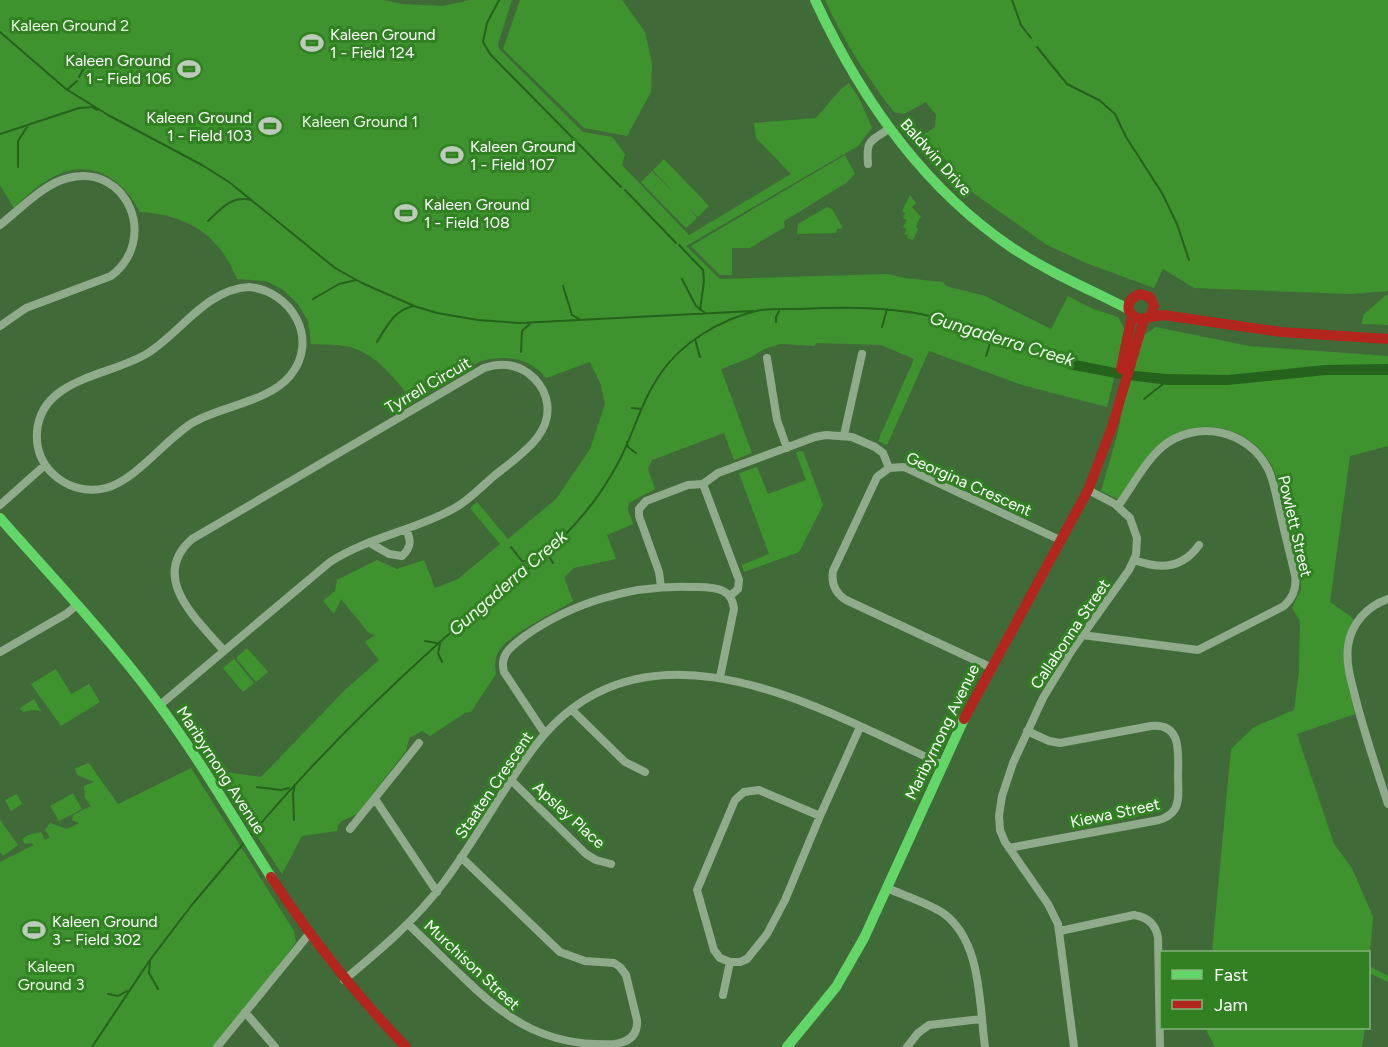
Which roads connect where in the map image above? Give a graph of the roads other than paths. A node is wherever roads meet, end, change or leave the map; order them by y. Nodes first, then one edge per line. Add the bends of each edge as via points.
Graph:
1 (815, 0) edge
2 (890, 128) junction
3 (868, 164) dead end
4 (0, 225) edge
5 (1084, 286) junction
6 (1132, 297) junction
7 (1154, 304) junction
8 (1130, 312) junction
9 (1147, 318) junction
10 (1209, 323) junction
11 (0, 326) edge
12 (1388, 339) edge
13 (862, 354) dead end
14 (1127, 356) junction
15 (767, 358) dead end
16 (844, 435) junction
17 (787, 448) junction
18 (45, 465) junction
19 (889, 468) junction
20 (704, 484) junction
21 (1088, 490) junction
22 (0, 505) edge
23 (1118, 506) junction
24 (0, 518) edge
25 (406, 529) junction
26 (1060, 540) junction
27 (370, 543) junction
28 (1199, 545) dead end
29 (1135, 560) junction
30 (661, 587) junction
31 (730, 596) junction
32 (1388, 598) edge
33 (77, 605) junction
34 (1082, 635) junction
35 (224, 651) junction
36 (0, 652) edge
37 (990, 667) junction
38 (720, 677) junction
39 (160, 705) junction
40 (572, 710) junction
41 (860, 727) junction
42 (1027, 731) junction
43 (545, 734) junction
44 (419, 743) dead end
45 (941, 764) junction
46 (645, 772) dead end
47 (512, 782) junction
48 (375, 798) junction
49 (1388, 804) edge
50 (820, 816) junction
51 (350, 830) dead end
52 (1009, 848) junction
53 (461, 857) junction
54 (611, 864) dead end
55 (887, 888) junction
56 (437, 892) junction
57 (408, 924) junction
58 (1060, 931) junction
59 (309, 934) junction
60 (730, 962) junction
61 (344, 980) junction
62 (723, 995) dead end
63 (245, 1012) junction
64 (981, 1019) junction
65 (217, 1047) edge
66 (275, 1047) edge
67 (406, 1047) edge
68 (787, 1047) edge
69 (907, 1047) edge
70 (985, 1047) edge
71 (1074, 1047) edge
72 (1160, 1047) edge

1 - 2 street, Baldwin Drive via 856,76
2 - 3 street via 870,143
2 - 5 street, Baldwin Drive via 939,188 972,218 1048,270
4 - 11 street via 52,184 84,176 118,191 132,213 135,232 128,257 111,276 26,308
5 - 6 street, Baldwin Drive
5 - 8 street, Baldwin Drive
6 - 7 street via 1143,294
6 - 8 street via 1128,304
7 - 9 street
7 - 10 street
8 - 9 street via 1135,318
8 - 14 street, Maribyrnong Avenue
9 - 10 street via 1159,315
9 - 14 street, Maribyrnong Avenue
10 - 12 street via 1305,335
13 - 16 street
14 - 21 street, Maribyrnong Avenue via 1112,423
15 - 17 street via 777,420
16 - 17 street via 819,436
16 - 19 street via 879,450
17 - 20 street via 718,473
18 - 18 street via 74,487 92,490 110,486 192,423 279,386 293,372 302,348 301,329 293,311 268,291 249,287 230,290 147,354 60,391 46,404 38,422 37,441
18 - 22 street
19 - 26 street, Georgina Crescent via 908,469
19 - 37 street, Georgina Crescent via 875,481 834,568 835,590 846,600
20 - 30 street via 690,484 648,500 639,509
20 - 31 street via 739,580 738,589
21 - 23 street
21 - 26 street, Maribyrnong Avenue
23 - 29 street via 1135,528
23 - 34 street, Powlett Street via 1155,454 1171,441 1205,431 1239,439 1256,452 1271,476 1295,576 1294,593 1280,609 1198,650
24 - 33 street, Maribyrnong Avenue
25 - 27 street, Tyrrell Circuit
25 - 27 street via 411,542 402,556 389,554
25 - 35 street, Tyrrell Circuit via 459,506 539,436 546,420 547,403 541,386 529,373 507,365 484,368 188,543 175,568 177,590
26 - 37 street, Maribyrnong Avenue
27 - 35 street, Tyrrell Circuit via 330,562
28 - 29 street via 1188,558 1172,565 1155,566
29 - 34 street, Callabonna Street
30 - 31 street via 717,589
30 - 43 street via 580,606 543,625 507,651 502,663 504,672
31 - 38 street via 734,609
32 - 49 street via 1371,607 1358,622 1347,653 1357,706
33 - 36 street
33 - 39 street, Maribyrnong Avenue
34 - 42 street, Callabonna Street
35 - 39 street, Tyrrell Circuit
37 - 45 street, Maribyrnong Avenue
38 - 40 street, Staaten Crescent via 678,673 636,679 602,691
38 - 41 street, Staaten Crescent via 795,700
39 - 59 street, Maribyrnong Avenue
40 - 43 street, Staaten Crescent
40 - 46 street via 629,765
41 - 45 street, Staaten Crescent
41 - 50 street
42 - 52 street, Callabonna Street via 1000,803 999,823
42 - 52 street, Kiewa Street via 1060,743 1151,726 1165,728 1178,744 1178,802 1163,819
43 - 47 street, Staaten Crescent
44 - 48 street
45 - 55 street, Maribyrnong Avenue
47 - 53 street, Staaten Crescent
47 - 54 street, Apsley Place via 586,854
48 - 51 street
48 - 56 street
50 - 60 street via 767,934 750,957
50 - 60 street via 759,790 744,792 735,800 697,890 714,950
52 - 58 street, Callabonna Street via 1052,910
53 - 56 street, Staaten Crescent
53 - 57 street, Murchison Street via 560,952 578,960 611,962 620,967 626,975 637,1020 633,1036 622,1043 591,1046 561,1042 532,1032 497,1010
55 - 64 street via 942,913 962,933 973,959
55 - 68 street, Maribyrnong Avenue via 846,971
56 - 57 street, Staaten Crescent
57 - 61 street, Staaten Crescent
58 - 71 street, Callabonna Street
58 - 72 street via 1134,915 1153,924 1158,938
59 - 61 street, Maribyrnong Avenue
59 - 63 street
60 - 62 street
61 - 67 street, Maribyrnong Avenue
63 - 65 street
63 - 66 street
64 - 69 street via 929,1026
64 - 70 street

